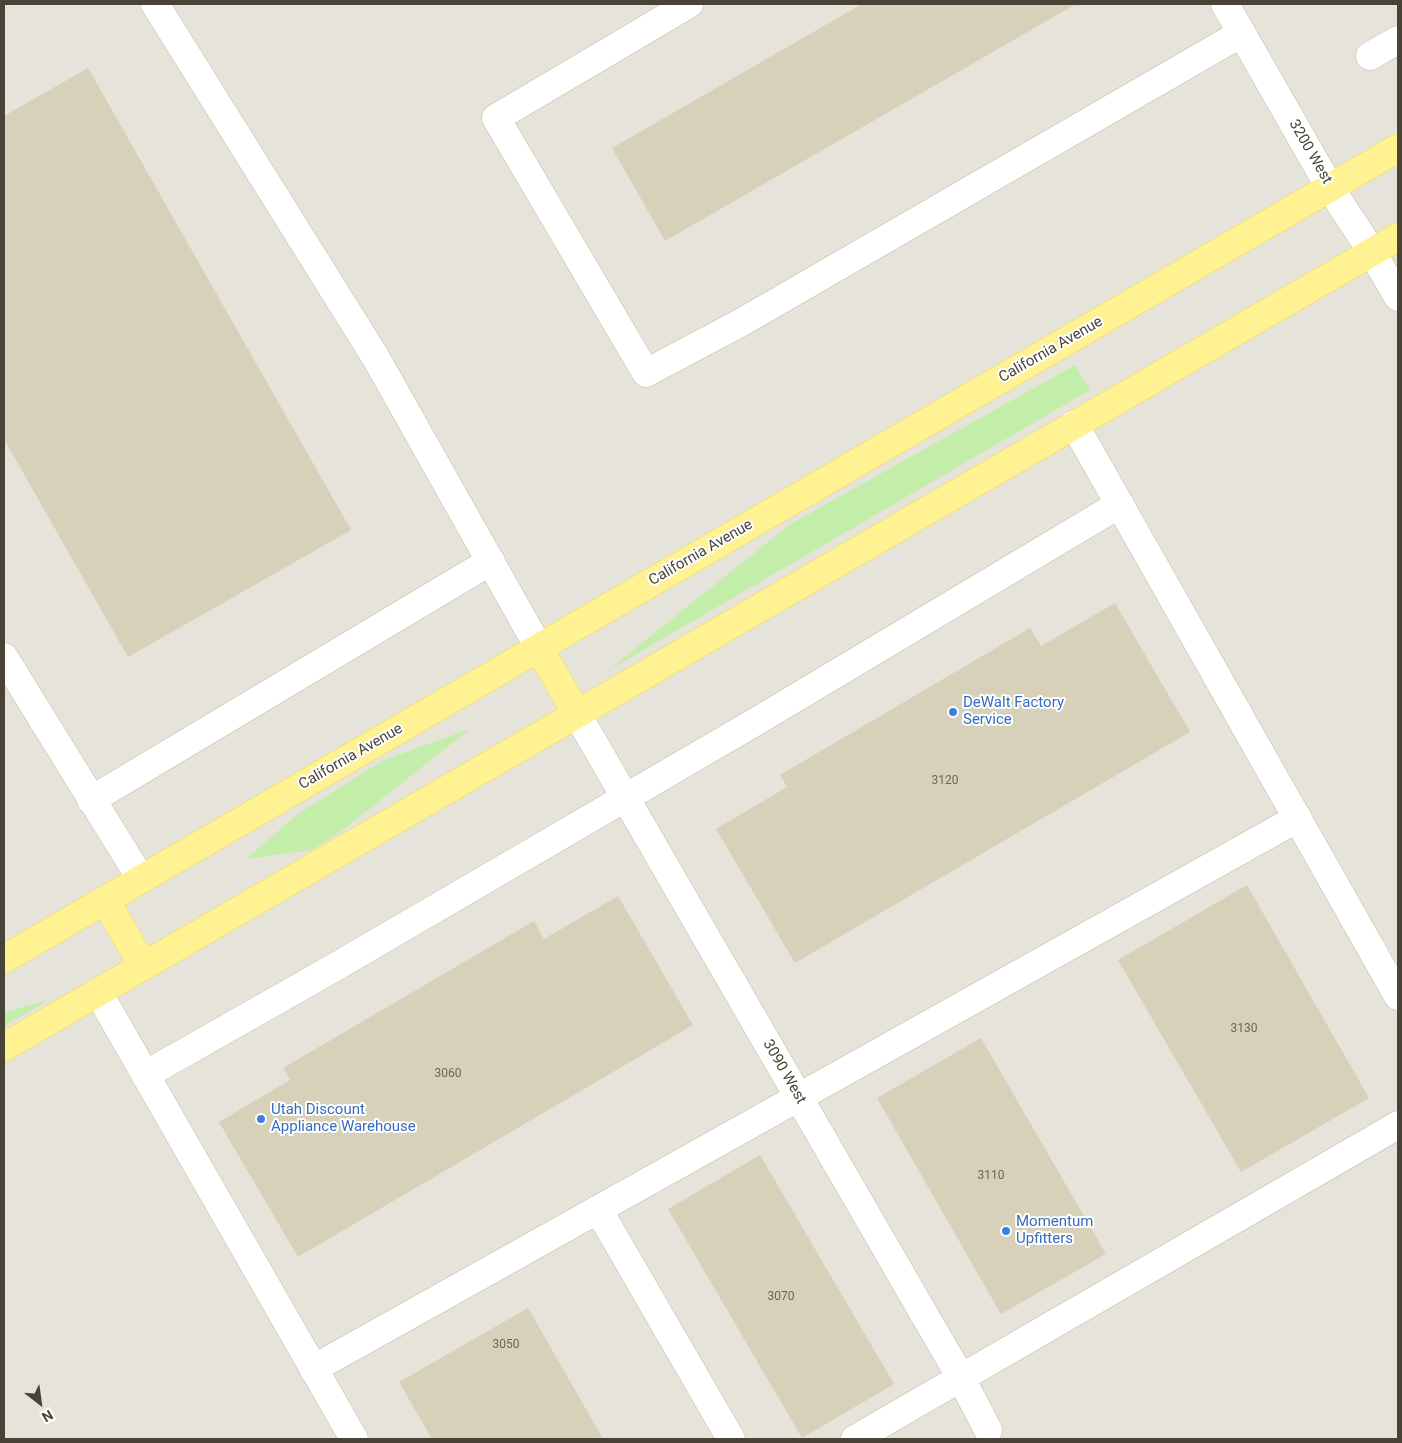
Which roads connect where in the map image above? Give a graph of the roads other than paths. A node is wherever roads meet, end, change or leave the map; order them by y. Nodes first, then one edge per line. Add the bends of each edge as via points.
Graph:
1 (155, 4) edge
2 (689, 4) edge
3 (1225, 4) edge
4 (1242, 33) junction
5 (1398, 40) edge
6 (1370, 56) dead end
7 (1398, 148) edge
8 (1330, 188) junction
9 (1398, 237) edge
10 (1372, 252) junction
11 (1398, 297) edge
12 (1074, 424) junction
13 (1120, 504) junction
14 (491, 561) junction
15 (538, 648) junction
16 (4, 657) edge
17 (577, 714) junction
18 (625, 797) junction
19 (91, 800) junction
20 (1298, 818) junction
21 (141, 879) junction
22 (105, 900) junction
23 (4, 959) edge
24 (143, 965) junction
25 (98, 992) junction
26 (1398, 996) edge
27 (4, 1047) edge
28 (145, 1075) junction
29 (799, 1098) junction
30 (1398, 1125) edge
31 (598, 1210) junction
32 (313, 1369) junction
33 (961, 1378) junction
34 (988, 1430) dead end
35 (354, 1439) edge
36 (731, 1439) edge
37 (855, 1439) edge

1 - 14 street via 376,358
2 - 4 street via 496,118 646,373 759,312
3 - 4 street, 3200 West
4 - 8 street, 3200 West
5 - 6 street
7 - 8 main road, California Avenue
8 - 10 street, 3200 West
8 - 15 main road, California Avenue
9 - 10 main road
10 - 11 street, 3200 West
10 - 12 main road
12 - 13 street
12 - 17 main road
13 - 18 street
13 - 20 street
14 - 15 street
14 - 19 street
15 - 17 main road
15 - 21 main road, California Avenue
16 - 19 street
17 - 18 street, 3090 West
17 - 24 main road
18 - 28 street
18 - 29 street, 3090 West
19 - 21 street
20 - 26 street
20 - 29 street
21 - 22 main road, California Avenue
22 - 23 main road, California Avenue
22 - 24 main road
24 - 25 main road
25 - 27 main road
25 - 28 street
28 - 32 street
29 - 31 street
29 - 33 street, 3090 West
30 - 33 street
31 - 32 street
31 - 36 street
32 - 35 street
33 - 34 street, 3090 West
33 - 37 street

